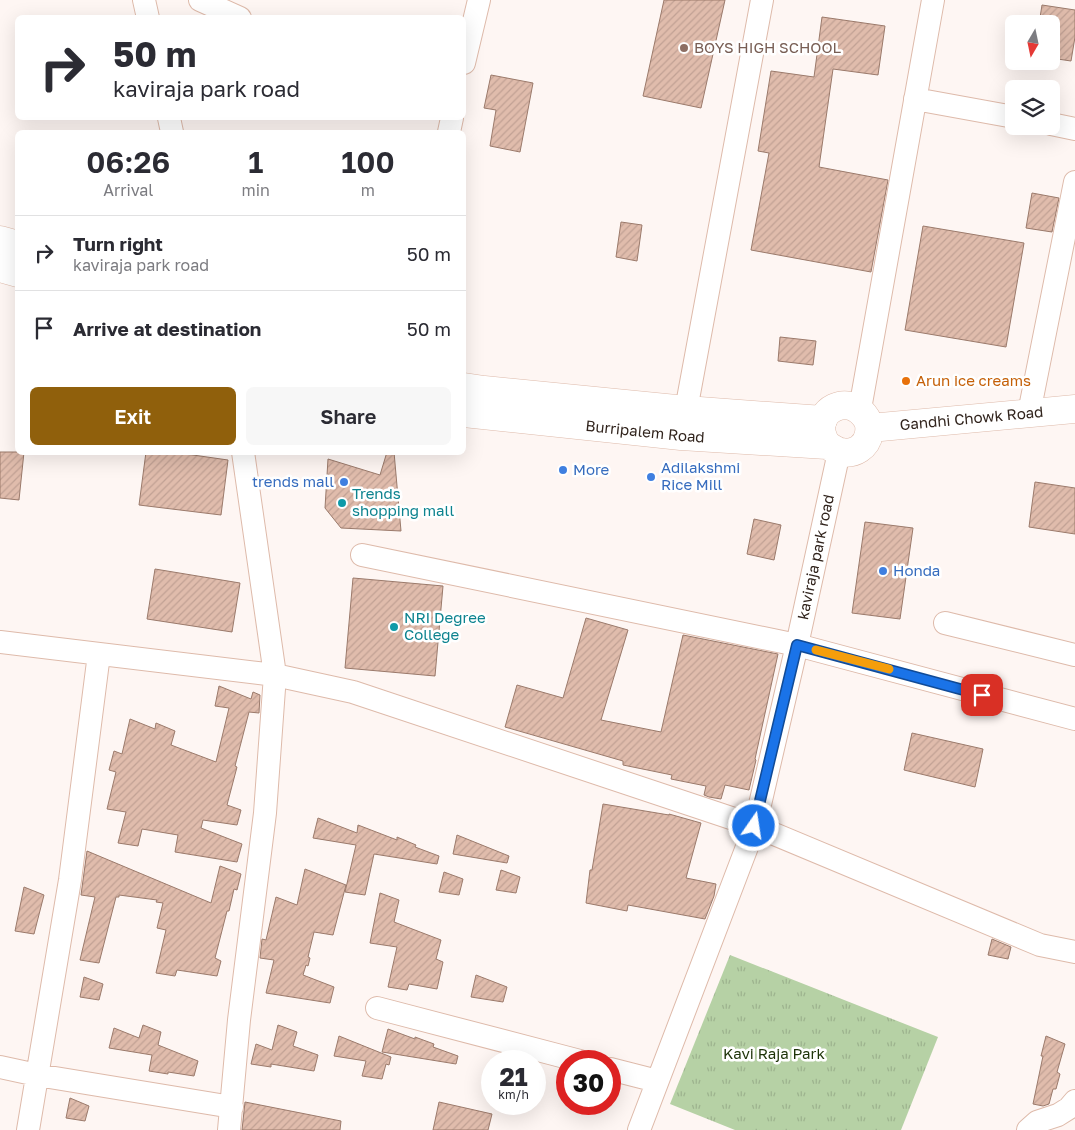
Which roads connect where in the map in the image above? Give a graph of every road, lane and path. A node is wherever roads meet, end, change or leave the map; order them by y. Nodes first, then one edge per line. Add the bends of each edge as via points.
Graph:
1 (144, 0) edge
2 (200, 0) edge
3 (479, 0) edge
4 (762, 0) edge
5 (933, 0) edge
6 (147, 15) edge
7 (233, 15) edge
8 (466, 55) edge
9 (915, 99) junction
10 (1005, 115) edge
11 (1060, 126) edge
12 (1075, 129) edge
13 (1075, 182) edge
14 (0, 240) edge
15 (15, 245) edge
16 (0, 268) edge
17 (15, 272) edge
18 (466, 386) edge
19 (1075, 409) edge
20 (686, 410) junction
21 (466, 413) edge
22 (1029, 413) junction
23 (865, 419) junction
24 (830, 439) junction
25 (243, 455) edge
26 (362, 555) dead end
27 (945, 623) dead end
28 (0, 642) edge
29 (797, 645) junction
30 (99, 654) junction
31 (1075, 655) edge
32 (275, 675) junction
33 (1075, 720) edge
34 (754, 826) junction
35 (1075, 952) edge
36 (377, 1008) dead end
37 (556, 1055) edge
38 (0, 1067) edge
39 (621, 1072) edge
40 (37, 1075) junction
41 (657, 1081) junction
42 (232, 1107) junction
43 (1073, 1107) edge
44 (645, 1128) edge
45 (28, 1130) edge
46 (229, 1130) edge
47 (1028, 1130) edge

1 - 6 street
2 - 7 street
3 - 8 street
4 - 20 street
5 - 9 street
9 - 10 street
9 - 23 street
11 - 12 street
13 - 22 street
14 - 15 main road
16 - 17 main road
18 - 20 main road, Burripalem Road
19 - 22 main road, Gandhi Chowk Road
20 - 24 main road, Burripalem Road
21 - 24 main road, Burripalem Road via 680,436
22 - 23 main road, Gandhi Chowk Road
23 - 24 main road via 869,437 859,450 850,453
23 - 24 main road via 849,405 833,408 827,413
24 - 29 street, kaviraja park road
25 - 32 street
26 - 29 street
27 - 31 street
28 - 30 street
29 - 33 street
29 - 34 street, kaviraja park road
30 - 32 street
30 - 40 street via 70,880
32 - 34 street via 353,692
32 - 42 street via 265,813 239,1020
34 - 35 street via 1040,945
34 - 41 street, kaviraja park road
36 - 37 street
38 - 40 street
39 - 41 street
40 - 42 street
40 - 45 street
41 - 44 street, kaviraja park road
42 - 46 street
43 - 47 street via 1037,1122

